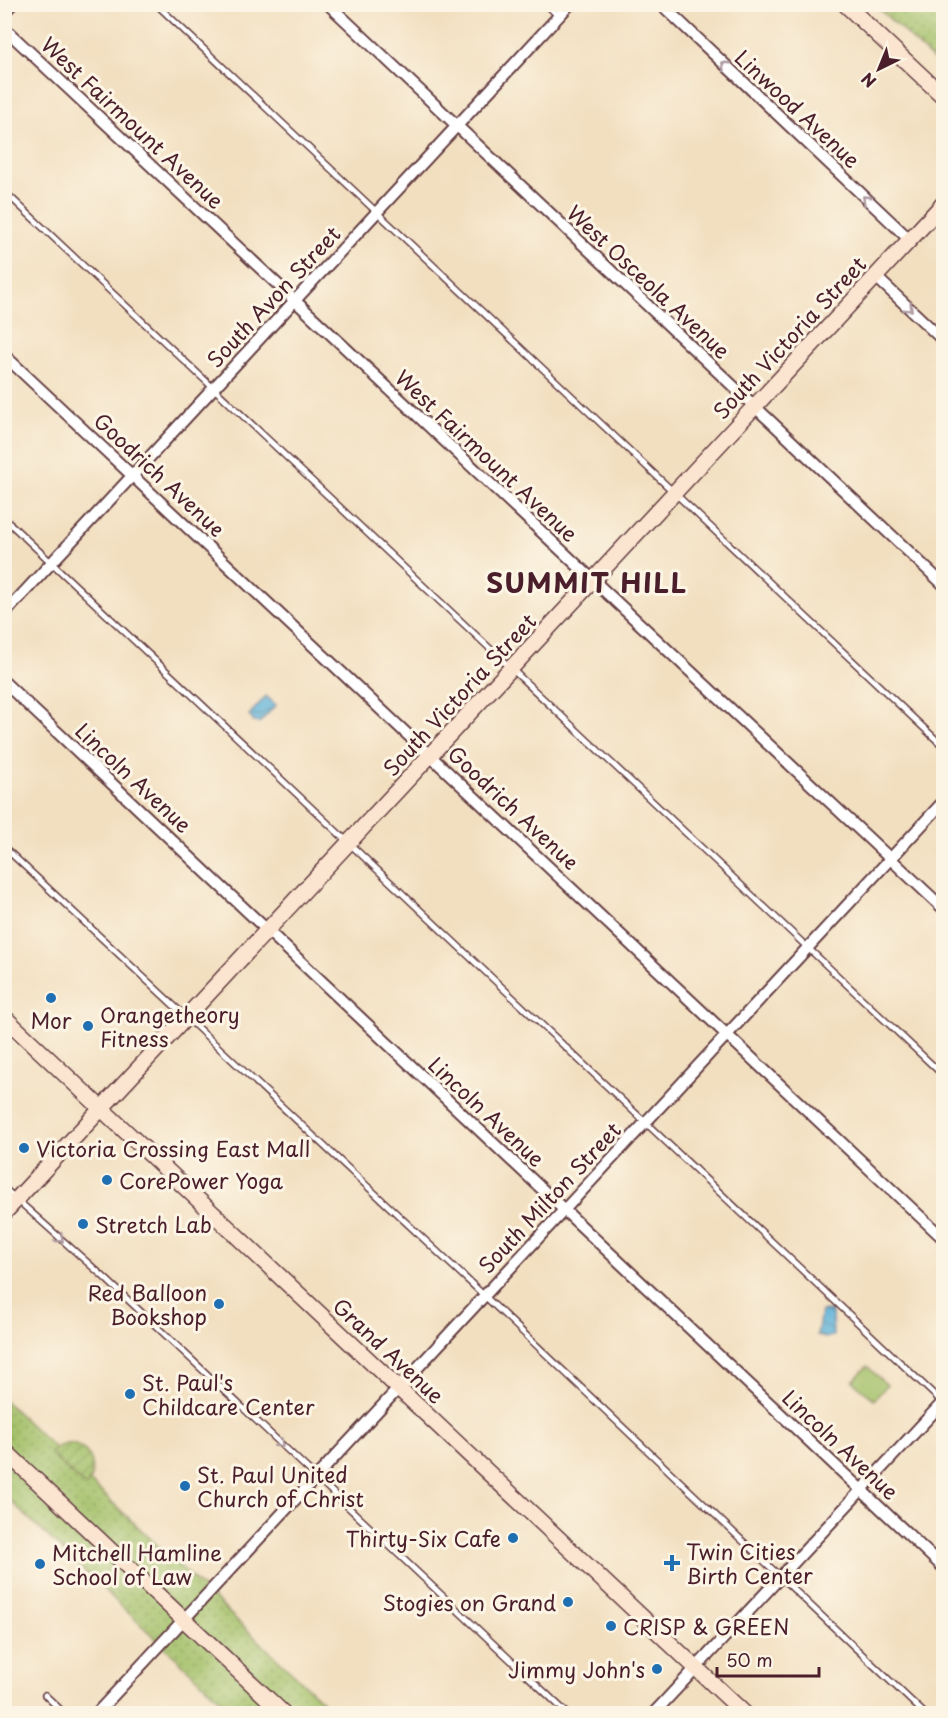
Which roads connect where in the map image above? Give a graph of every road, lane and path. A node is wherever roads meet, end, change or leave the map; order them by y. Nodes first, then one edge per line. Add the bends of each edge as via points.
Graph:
1 (12, 4) edge
2 (156, 4) edge
3 (328, 4) edge
4 (546, 4) edge
5 (570, 4) edge
6 (661, 4) edge
7 (844, 4) edge
8 (4, 12) edge
9 (559, 17) junction
10 (4, 28) edge
11 (944, 97) edge
12 (456, 126) junction
13 (4, 190) edge
14 (944, 202) edge
15 (377, 212) junction
16 (909, 239) junction
17 (875, 276) junction
18 (295, 301) junction
19 (944, 341) edge
20 (4, 355) edge
21 (214, 388) junction
22 (754, 406) junction
23 (132, 475) junction
24 (674, 493) junction
25 (4, 518) edge
26 (51, 562) junction
27 (592, 580) junction
28 (944, 585) edge
29 (4, 614) edge
30 (512, 669) junction
31 (4, 682) edge
32 (944, 747) edge
33 (431, 756) junction
34 (944, 801) edge
35 (350, 843) junction
36 (4, 847) edge
37 (891, 859) junction
38 (944, 909) edge
39 (268, 930) junction
40 (808, 948) junction
41 (4, 1017) edge
42 (188, 1017) junction
43 (726, 1035) junction
44 (944, 1076) edge
45 (102, 1108) junction
46 (646, 1122) junction
47 (4, 1188) edge
48 (17, 1200) junction
49 (564, 1210) junction
50 (4, 1213) edge
51 (944, 1239) edge
52 (484, 1295) junction
53 (398, 1388) junction
54 (943, 1402) edge
55 (4, 1450) edge
56 (314, 1477) junction
57 (861, 1490) junction
58 (944, 1568) edge
59 (781, 1576) junction
60 (183, 1619) junction
61 (695, 1668) junction
62 (45, 1695) dead end
63 (65, 1713) edge
64 (96, 1713) edge
65 (284, 1713) edge
66 (568, 1713) edge
67 (653, 1713) edge
68 (744, 1713) edge
69 (926, 1713) edge

1 - 8 street
2 - 15 lane
3 - 12 street, West Osceola Avenue
4 - 9 lane
5 - 9 street, South Avon Street
16 -> 6 street, Linwood Avenue
7 - 11 street
9 - 12 street, South Avon Street
10 - 18 street, West Fairmount Avenue
12 - 15 street, South Avon Street
12 - 22 street, West Osceola Avenue
13 - 21 lane
14 - 16 street, South Victoria Street
15 - 18 street, South Avon Street
15 - 24 lane
16 - 17 street, South Victoria Street
17 -> 19 street
17 - 22 street, South Victoria Street
18 - 21 street, South Avon Street
18 - 27 street, West Fairmount Avenue
20 - 23 street, Goodrich Avenue
21 - 23 street, South Avon Street
21 - 30 lane
22 - 24 street, South Victoria Street
22 - 28 street, West Osceola Avenue
23 - 26 street, South Avon Street
23 - 33 street, Goodrich Avenue
24 - 27 street, South Victoria Street
24 - 32 lane
25 - 26 lane
26 - 29 street, South Avon Street
26 - 35 lane
27 - 30 street, South Victoria Street
27 - 37 street, West Fairmount Avenue
30 - 33 street, South Victoria Street
30 - 40 lane
31 - 39 street, Lincoln Avenue
33 - 35 street, South Victoria Street
33 - 43 street, Goodrich Avenue
34 - 37 street, South Milton Street
35 - 39 street, South Victoria Street
35 - 46 lane
36 - 42 lane
37 - 38 street, West Fairmount Avenue
37 - 40 street, South Milton Street
39 - 42 street, South Victoria Street
39 - 49 street, Lincoln Avenue
40 - 43 street, South Milton Street
40 - 44 lane
41 - 45 street, Grand Avenue
42 - 45 street, South Victoria Street
42 - 52 lane
43 - 46 street, South Milton Street
43 - 51 street, Goodrich Avenue
45 - 48 street, South Victoria Street
45 - 53 street, Grand Avenue
46 - 49 street, South Milton Street
46 - 54 lane
47 - 48 lane
48 - 50 street, South Victoria Street
48 -> 56 lane
49 - 52 street, South Milton Street
49 - 57 street, Lincoln Avenue
52 - 53 street, South Milton Street
52 - 59 lane
53 - 56 street, South Milton Street
53 - 61 street, Grand Avenue
54 - 57 street
55 - 60 street
56 - 60 street, South Milton Street
56 - 66 lane
57 - 58 street, Lincoln Avenue
57 - 59 street
59 - 61 street
59 - 69 lane
60 - 64 street, South Milton Street
60 - 65 street
61 - 67 street
61 - 68 street, Grand Avenue
62 - 63 lane

